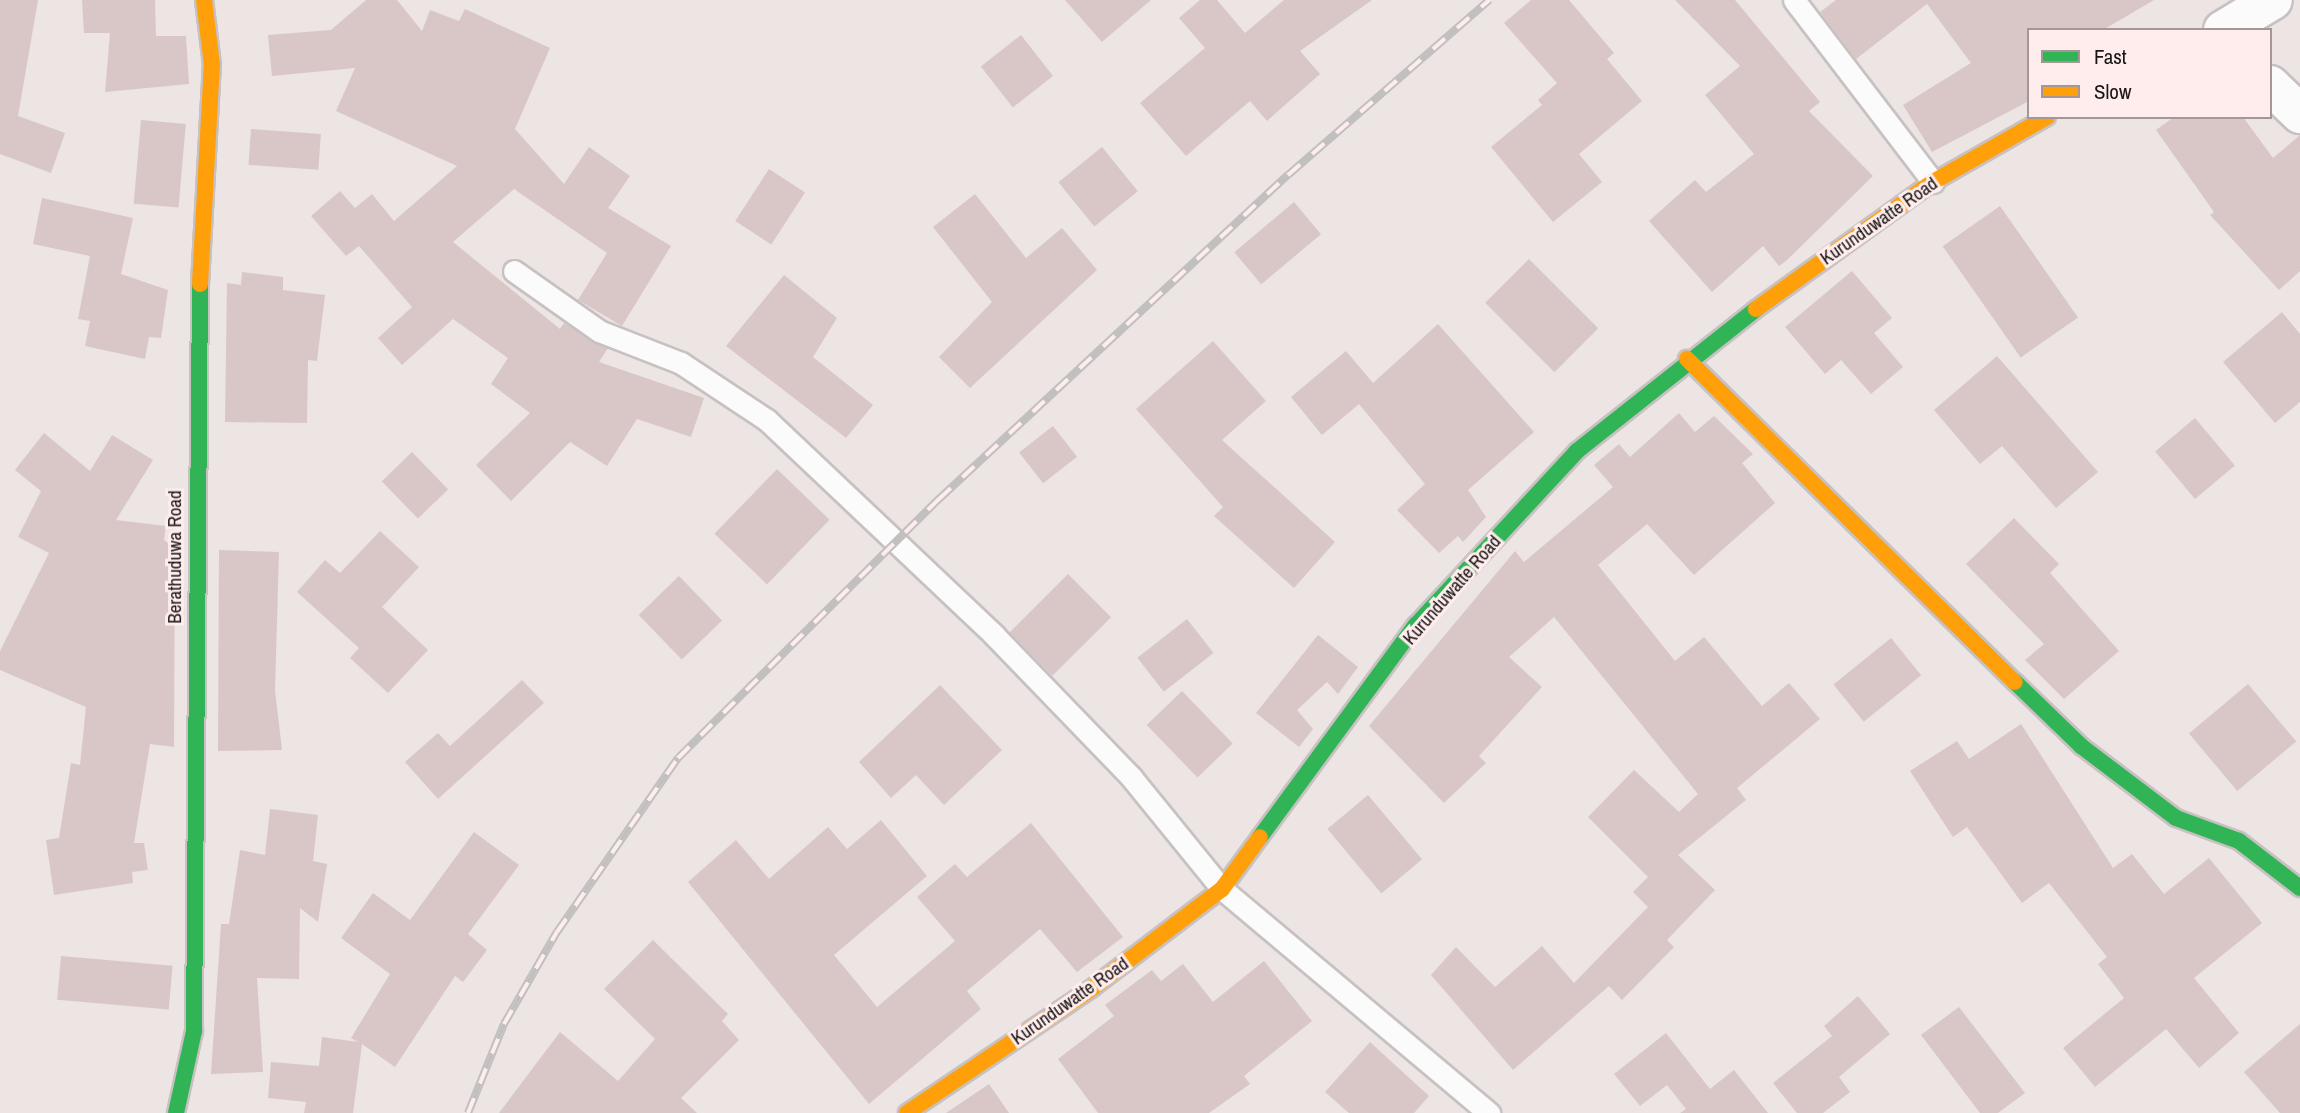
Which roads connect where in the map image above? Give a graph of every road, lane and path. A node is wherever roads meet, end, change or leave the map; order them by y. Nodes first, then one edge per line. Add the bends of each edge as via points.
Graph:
1 (204, 0) edge
2 (1794, 0) edge
3 (2273, 0) edge
4 (2226, 28) edge
5 (2272, 88) edge
6 (2300, 114) edge
7 (2043, 119) edge
8 (1933, 181) junction
9 (514, 271) dead end
10 (1687, 359) junction
11 (2300, 888) edge
12 (1222, 889) junction
13 (176, 1113) edge
14 (907, 1113) edge
15 (1489, 1113) edge

1 - 13 street, Berathuduwa Road via 212,65 198,331 194,1031
2 - 8 lane
3 - 4 street
5 - 6 street
7 - 8 street, Kurunduwatte Road
8 - 10 street, Kurunduwatte Road
9 - 12 lane via 599,331 681,363 767,420 994,635 1131,777
10 - 11 street via 2081,746 2176,818 2239,841
10 - 12 street, Kurunduwatte Road via 1577,451 1416,625
12 - 14 street, Kurunduwatte Road via 1092,988
12 - 15 lane

